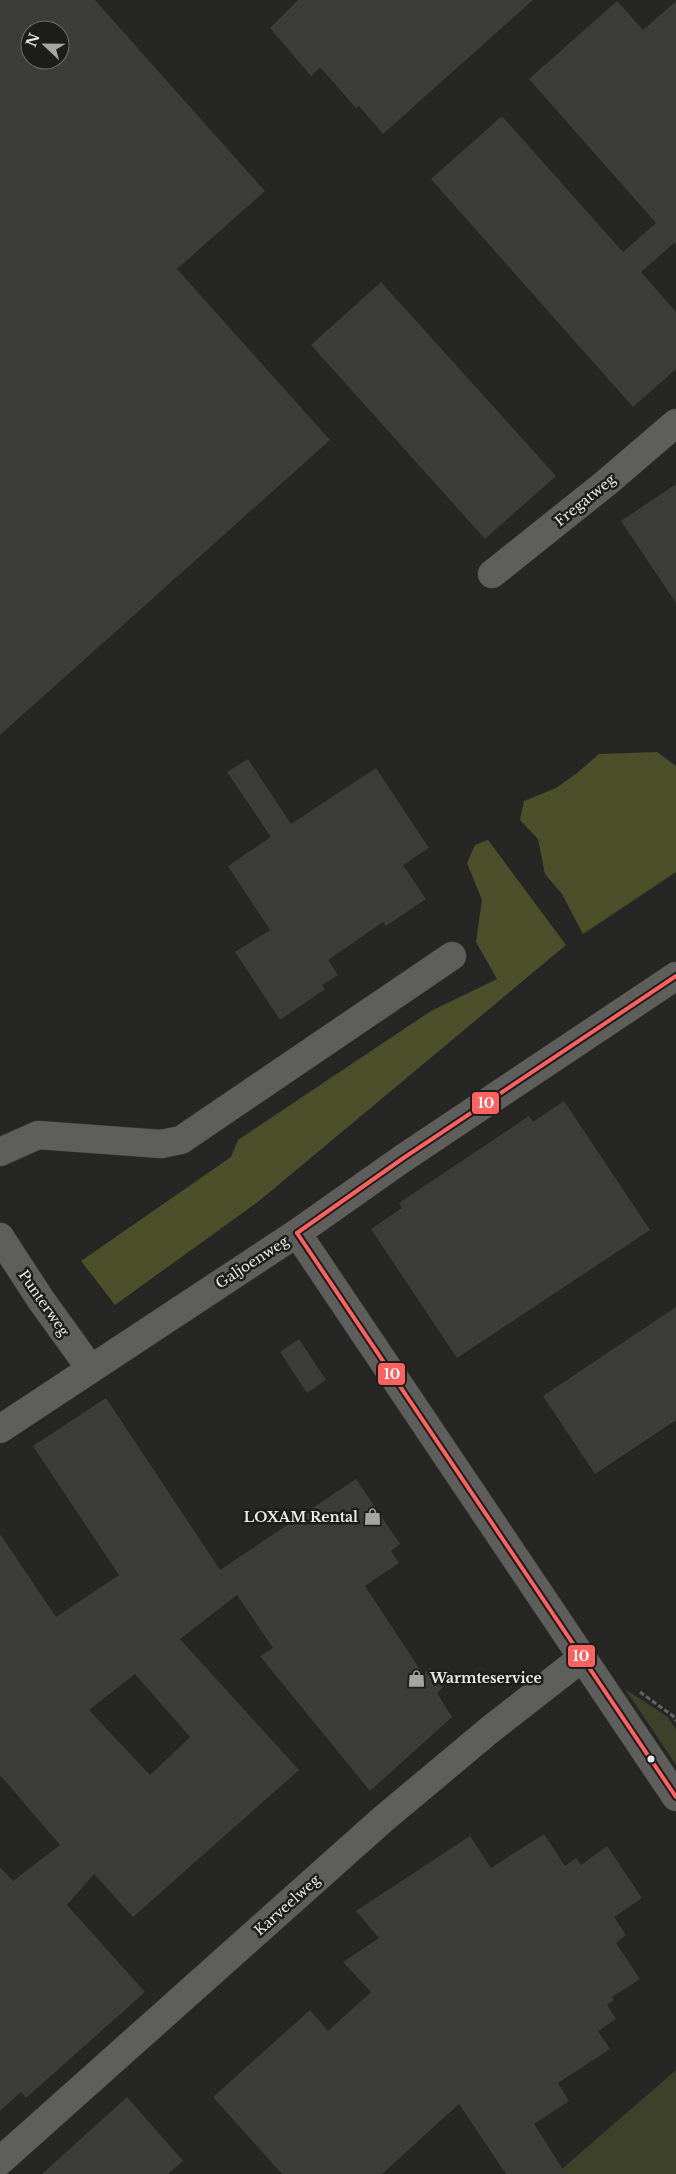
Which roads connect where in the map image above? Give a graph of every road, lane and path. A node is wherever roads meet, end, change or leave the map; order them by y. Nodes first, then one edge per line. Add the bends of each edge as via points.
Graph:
1 (676, 422) edge
2 (492, 574) dead end
3 (452, 956) dead end
4 (676, 976) edge
5 (0, 1152) edge
6 (297, 1232) junction
7 (0, 1237) edge
8 (90, 1368) junction
9 (0, 1429) edge
10 (582, 1658) junction
11 (676, 1797) edge
12 (0, 2161) edge

1 - 2 street, Fregatweg
3 - 5 street via 182,1140 161,1144 38,1135
4 - 6 street, Galjoenweg
6 - 8 street, Galjoenweg
6 - 10 street
7 - 8 street, Punterweg
8 - 9 street, Galjoenweg
10 - 11 street
10 - 12 street, Karveelweg via 403,1802

